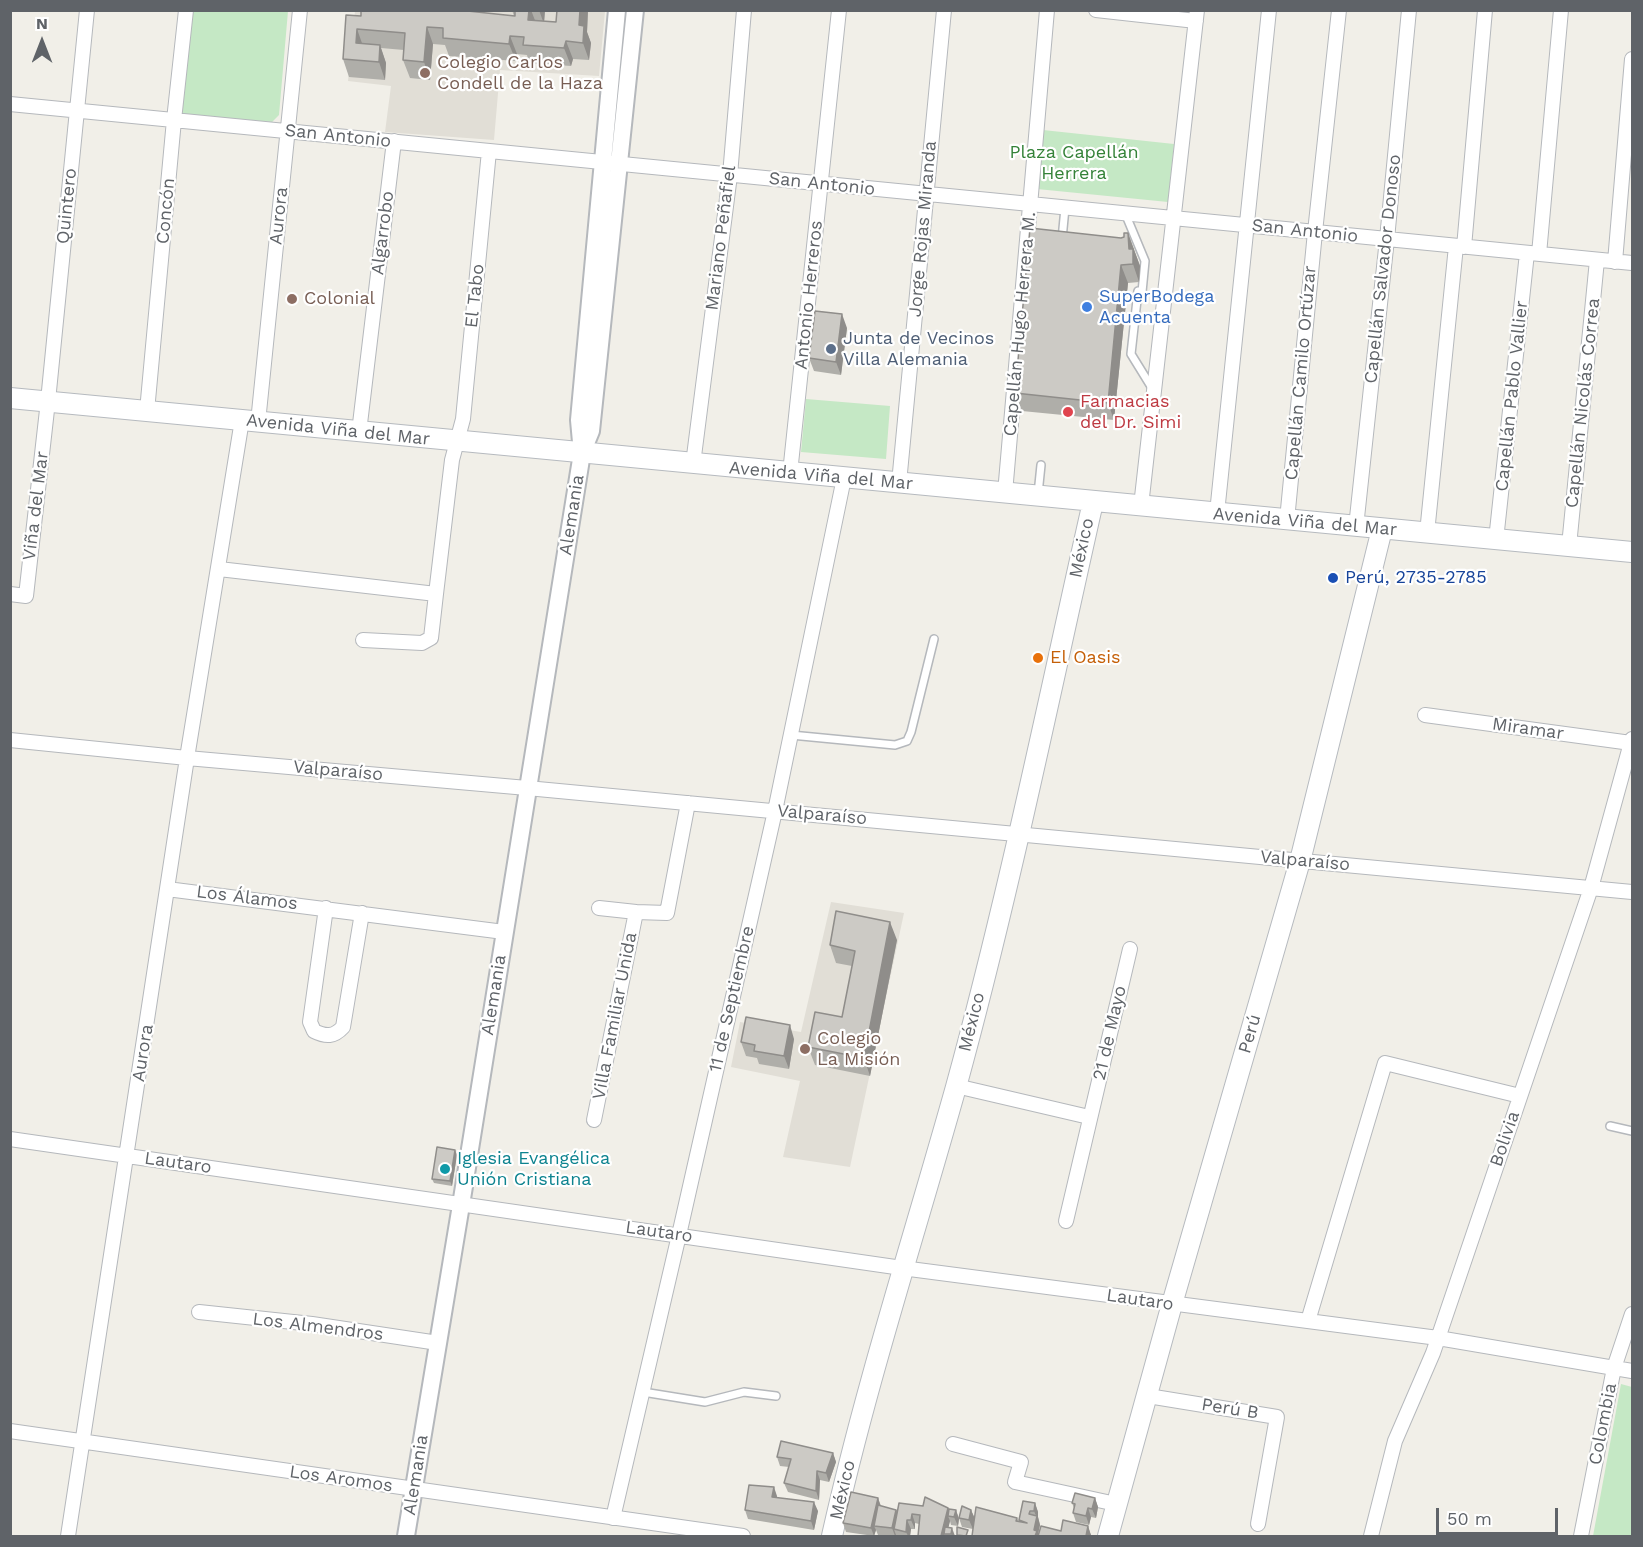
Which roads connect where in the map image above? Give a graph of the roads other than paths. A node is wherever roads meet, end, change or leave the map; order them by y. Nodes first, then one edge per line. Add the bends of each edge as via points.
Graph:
1 (87, 10) edge
2 (186, 10) edge
3 (300, 10) edge
4 (617, 10) edge
5 (634, 10) edge
6 (744, 10) edge
7 (839, 10) edge
8 (944, 10) edge
9 (1047, 10) edge
10 (1096, 10) edge
11 (1269, 10) edge
12 (1339, 10) edge
13 (1409, 10) edge
14 (1485, 10) edge
15 (1561, 10) edge
16 (1197, 16) edge
17 (1632, 59) edge
18 (10, 104) edge
19 (76, 110) junction
20 (174, 120) junction
21 (287, 131) junction
22 (394, 141) junction
23 (489, 151) junction
24 (603, 162) junction
25 (620, 164) junction
26 (730, 175) junction
27 (820, 183) junction
28 (927, 194) junction
29 (1029, 204) junction
30 (1065, 208) junction
31 (1125, 213) junction
32 (1175, 218) junction
33 (1246, 225) junction
34 (1315, 232) junction
35 (1387, 239) junction
36 (1460, 247) junction
37 (1062, 248) edge
38 (1533, 254) junction
39 (1597, 260) junction
40 (1615, 262) junction
41 (1632, 263) edge
42 (1154, 391) junction
43 (10, 398) edge
44 (48, 401) junction
45 (147, 411) junction
46 (250, 421) junction
47 (359, 432) junction
48 (457, 441) junction
49 (582, 453) junction
50 (693, 464) junction
51 (1041, 465) dead end
52 (789, 473) junction
53 (844, 478) junction
54 (899, 483) junction
55 (1005, 493) junction
56 (1038, 496) junction
57 (1092, 502) junction
58 (1141, 506) junction
59 (1217, 513) junction
60 (1287, 520) junction
61 (1356, 526) junction
62 (1382, 529) junction
63 (1427, 533) junction
64 (1496, 540) junction
65 (1569, 546) junction
66 (1632, 552) edge
67 (219, 569) junction
68 (10, 594) edge
69 (436, 594) junction
70 (934, 639) dead end
71 (363, 640) dead end
72 (1425, 715) dead end
73 (791, 735) junction
74 (10, 740) edge
75 (1632, 741) edge
76 (187, 758) junction
77 (527, 788) junction
78 (688, 803) junction
79 (775, 811) junction
80 (1019, 834) junction
81 (1300, 861) junction
82 (1591, 888) junction
83 (167, 889) junction
84 (1632, 892) edge
85 (326, 908) junction
86 (599, 909) dead end
87 (362, 912) junction
88 (636, 912) junction
89 (504, 932) junction
90 (1130, 949) dead end
91 (956, 1086) junction
92 (1520, 1096) junction
93 (1089, 1117) junction
94 (594, 1120) dead end
95 (1610, 1126) dead end
96 (1632, 1131) edge
97 (10, 1139) edge
98 (127, 1156) junction
99 (461, 1205) junction
100 (1066, 1221) dead end
101 (679, 1235) junction
102 (902, 1268) junction
103 (1172, 1304) junction
104 (199, 1312) dead end
105 (1632, 1314) edge
106 (1308, 1322) junction
107 (1438, 1338) junction
108 (438, 1343) junction
109 (1614, 1368) junction
110 (1632, 1371) edge
111 (642, 1392) junction
112 (776, 1396) dead end
113 (1148, 1396) junction
114 (10, 1431) edge
115 (83, 1442) junction
116 (953, 1444) dead end
117 (414, 1490) junction
118 (1116, 1504) junction
119 (613, 1518) junction
120 (1258, 1524) dead end
121 (68, 1536) edge
122 (406, 1536) edge
123 (743, 1536) edge
124 (832, 1536) edge
125 (1108, 1536) edge
126 (1371, 1536) edge
127 (1581, 1536) edge

1 - 19 street, Quintero
2 - 20 street, Concón
3 - 21 street, Aurora
4 - 24 street, Alemania
5 - 25 street, Alemania
6 - 26 street, Mariano Peñafiel
7 - 27 street, Antonio Herreros
8 - 28 street, Jorge Rojas Miranda
9 - 29 street, Capellán Hugo Herrera M.
10 - 16 street
11 - 33 street
12 - 34 street, Capellán Camilo Ortúzar
13 - 35 street, Capellán Salvador Donoso
14 - 36 street
15 - 38 street, Capellán Pablo Vallier
16 - 32 street
17 - 40 street
18 - 19 street, San Antonio
19 - 20 street, San Antonio
19 - 44 street, Quintero
20 - 21 street, San Antonio
20 - 45 street, Concón
21 - 22 street, San Antonio
21 - 46 street, Aurora
22 - 23 street, San Antonio
22 - 47 street, Algarrobo
23 - 24 street, San Antonio
23 - 48 street, El Tabo via 463,419
24 - 25 street, San Antonio
24 - 49 street, Alemania via 579,420
25 - 26 street, San Antonio
25 - 49 street, Alemania via 592,422
26 - 27 street, San Antonio
26 - 50 street, Mariano Peñafiel
27 - 28 street, San Antonio
27 - 52 street, Antonio Herreros
28 - 29 street, San Antonio
28 - 54 street, Jorge Rojas Miranda
29 - 30 street, San Antonio
29 - 55 street, Capellán Hugo Herrera M.
30 - 31 street, San Antonio
30 - 37 lane
31 - 32 street, San Antonio
31 - 42 lane via 1145,261 1131,354
32 - 33 street, San Antonio
32 - 42 street
33 - 34 street, San Antonio
33 - 59 street
34 - 35 street, San Antonio
34 - 60 street, Capellán Camilo Ortúzar
35 - 36 street, San Antonio
35 - 61 street, Capellán Salvador Donoso
36 - 38 street, San Antonio
36 - 63 street
38 - 39 street, San Antonio
38 - 64 street, Capellán Pablo Vallier
39 - 40 street, San Antonio
39 - 65 street, Capellán Nicolás Correa
40 - 41 street, San Antonio
42 - 58 street
43 - 44 main road, Avenida Viña del Mar
44 - 45 main road, Avenida Viña del Mar
44 - 68 street, Viña del Mar via 26,596
45 - 46 main road, Avenida Viña del Mar
46 - 47 main road, Avenida Viña del Mar
46 - 67 street, Aurora
47 - 48 main road, Avenida Viña del Mar
48 - 49 main road, Avenida Viña del Mar
48 - 69 street
49 - 50 main road, Avenida Viña del Mar
49 - 77 street, Alemania
50 - 52 main road, Avenida Viña del Mar
51 - 56 lane
52 - 53 main road, Avenida Viña del Mar
53 - 54 main road, Avenida Viña del Mar
53 - 73 street, 11 de Septiembre
54 - 55 main road, Avenida Viña del Mar
55 - 56 main road, Avenida Viña del Mar
56 - 57 main road, Avenida Viña del Mar
57 - 58 main road, Avenida Viña del Mar
57 - 80 main road, México
58 - 59 main road, Avenida Viña del Mar
59 - 60 main road, Avenida Viña del Mar
60 - 61 main road, Avenida Viña del Mar
61 - 62 main road, Avenida Viña del Mar
62 - 63 main road, Avenida Viña del Mar
62 - 81 main road, Perú
63 - 64 main road, Avenida Viña del Mar
64 - 65 main road, Avenida Viña del Mar
65 - 66 main road, Avenida Viña del Mar
67 - 69 street
67 - 76 street, Aurora
69 - 71 street via 431,638 427,641
70 - 73 lane via 907,741 895,745
72 - 75 street, Miramar
73 - 79 street, 11 de Septiembre
74 - 76 street, Valparaíso
75 - 82 street, Bolivia
76 - 77 street, Valparaíso
76 - 83 street, Aurora
77 - 78 street, Valparaíso
77 - 89 street, Alemania
78 - 79 street, Valparaíso
78 - 88 street, Villa Familiar Unida via 668,913
79 - 80 street, Valparaíso
79 - 101 street, 11 de Septiembre
80 - 81 street, Valparaíso
80 - 91 main road, México
81 - 82 street, Valparaíso
81 - 103 main road, Perú
82 - 84 street, Valparaíso
82 - 92 street, Bolivia
83 - 85 street, Los Álamos
83 - 98 street, Aurora
85 - 87 street, Los Álamos
85 - 87 street via 310,1022 314,1031 324,1036 343,1027
86 - 88 street, Villa Familiar Unida
87 - 89 street, Los Álamos
88 - 94 street, Villa Familiar Unida
89 - 99 street, Alemania
90 - 93 street, 21 de Mayo
91 - 93 street
91 - 102 main road, México
92 - 106 street via 1385,1063
92 - 107 street, Bolivia
93 - 100 street, 21 de Mayo
95 - 96 lane
97 - 98 street, Lautaro
98 - 99 street, Lautaro
98 - 115 street, Aurora
99 - 101 street, Lautaro
99 - 108 street, Alemania
101 - 102 street, Lautaro
101 - 111 street, 11 de Septiembre
102 - 103 street, Lautaro
102 - 124 main road, México
103 - 106 street, Lautaro
103 - 113 main road, Perú
104 - 108 street, Los Almendros
105 - 109 street, Colombia
106 - 107 street, Lautaro
107 - 109 street, Lautaro
107 - 126 street, Bolivia via 1395,1441
108 - 117 street, Alemania
109 - 110 street, Lautaro
109 - 127 street, Colombia
111 - 112 lane via 705,1402 744,1392
111 - 119 street, 11 de Septiembre
113 - 118 main road, Perú
113 - 120 street, Perú B via 1277,1417
114 - 115 street, Los Aromos
115 - 117 street, Los Aromos
115 - 121 street, Aurora
116 - 118 street via 1021,1462 1015,1482
117 - 119 street, Los Aromos
117 - 122 street, Alemania
118 - 125 main road, Perú
119 - 123 street, Los Aromos

